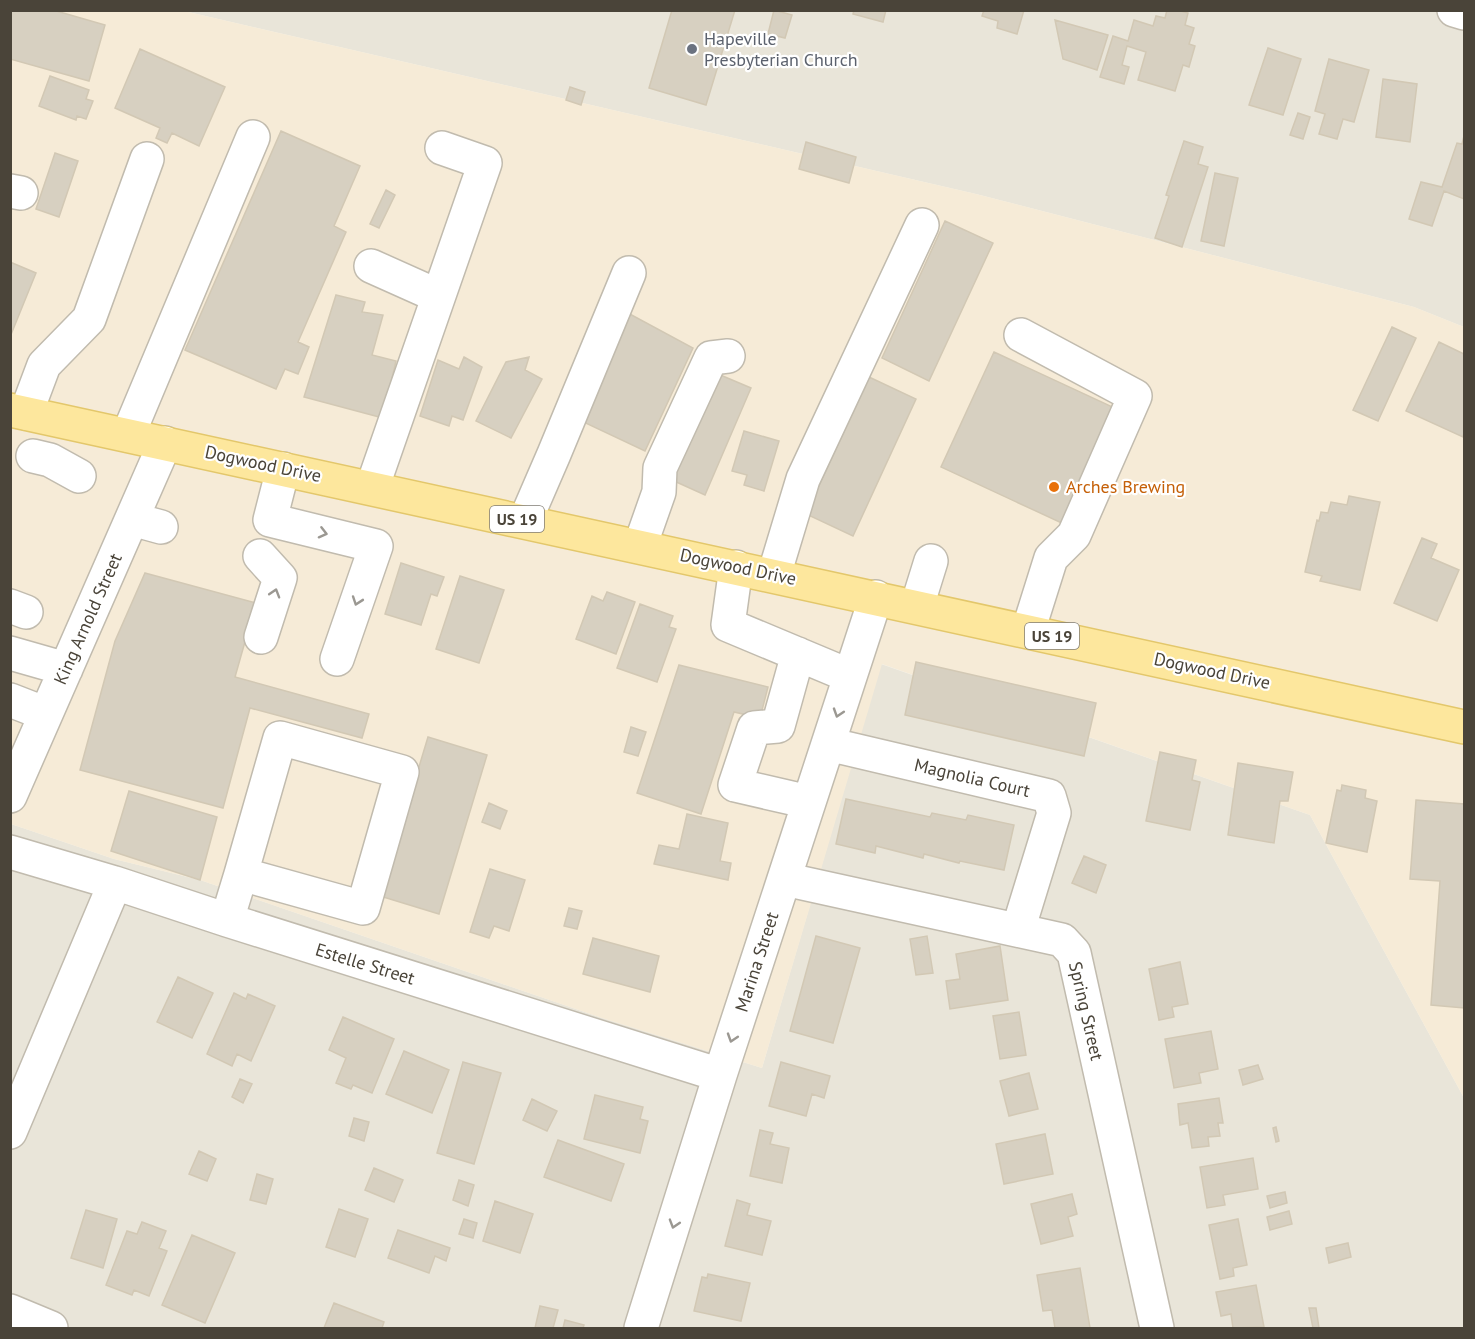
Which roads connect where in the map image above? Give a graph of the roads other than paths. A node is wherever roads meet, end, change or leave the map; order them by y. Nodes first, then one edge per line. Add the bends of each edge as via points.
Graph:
1 (1454, 10) edge
2 (1464, 13) edge
3 (254, 137) dead end
4 (442, 148) dead end
5 (147, 159) dead end
6 (922, 225) dead end
7 (371, 266) dead end
8 (628, 273) dead end
9 (438, 296) junction
10 (1022, 335) dead end
11 (728, 356) dead end
12 (18, 412) edge
13 (58, 420) junction
14 (128, 435) junction
15 (165, 443) junction
16 (283, 469) junction
17 (79, 476) dead end
18 (372, 488) junction
19 (525, 521) junction
20 (640, 546) junction
21 (260, 556) dead end
22 (931, 561) dead end
23 (736, 567) junction
24 (774, 575) junction
25 (876, 597) junction
26 (918, 606) junction
27 (1028, 631) junction
28 (261, 637) dead end
29 (10, 653) edge
30 (798, 654) junction
31 (337, 659) dead end
32 (66, 669) junction
33 (850, 676) junction
34 (10, 700) edge
35 (46, 714) junction
36 (1464, 727) edge
37 (828, 744) junction
38 (10, 796) edge
39 (809, 802) junction
40 (10, 852) edge
41 (241, 874) junction
42 (784, 879) junction
43 (115, 883) junction
44 (227, 920) junction
45 (1018, 930) junction
46 (720, 1076) junction
47 (10, 1132) edge
48 (10, 1311) edge
49 (51, 1329) edge
50 (641, 1329) edge
51 (1157, 1329) edge

1 - 2 street
3 - 14 street
4 - 9 street via 485,164
5 - 12 street via 89,319 44,364
6 - 24 street via 803,479
7 - 9 street
8 - 19 street
9 - 18 street
10 - 27 street via 1135,396 1074,535 1051,558
11 - 20 street via 711,358 664,458 659,492
12 - 13 main road, Dogwood Drive / US 19
13 - 14 main road, Dogwood Drive / US 19
13 - 17 street via 42,458
14 - 15 main road, Dogwood Drive / US 19
15 - 16 main road, Dogwood Drive / US 19
15 - 32 street, King Arnold Street via 160,490 147,523
16 - 18 main road, Dogwood Drive / US 19
16 -> 31 street via 270,520 376,546
18 - 19 main road, Dogwood Drive / US 19
19 - 20 main road, Dogwood Drive / US 19
20 - 23 main road, Dogwood Drive / US 19
28 -> 21 street via 280,578
22 - 26 street
23 - 24 main road, Dogwood Drive / US 19
23 - 30 street via 728,625
24 - 25 main road, Dogwood Drive / US 19
25 - 26 main road, Dogwood Drive / US 19
25 - 33 street, Marina Street
26 - 27 main road, Dogwood Drive / US 19
27 - 36 main road, Dogwood Drive / US 19
29 - 32 street
30 - 33 street
30 - 39 street via 778,726 754,728 735,785
32 - 35 street, King Arnold Street
33 -> 37 street, Marina Street
34 - 35 street
35 - 38 street, King Arnold Street
37 - 39 street, Marina Street
37 - 45 street, Magnolia Court via 1049,796 1054,813
39 - 42 street, Marina Street
40 - 43 street, Estelle Street
41 - 41 street via 280,738 402,772 363,908
41 - 44 street
42 - 45 street, Spring Street
42 -> 46 street, Marina Street
43 - 44 street, Estelle Street
43 - 47 street
44 - 46 street, Estelle Street
45 - 51 street, Spring Street via 1062,940 1074,953
46 -> 50 street, Marina Street
48 - 49 street

